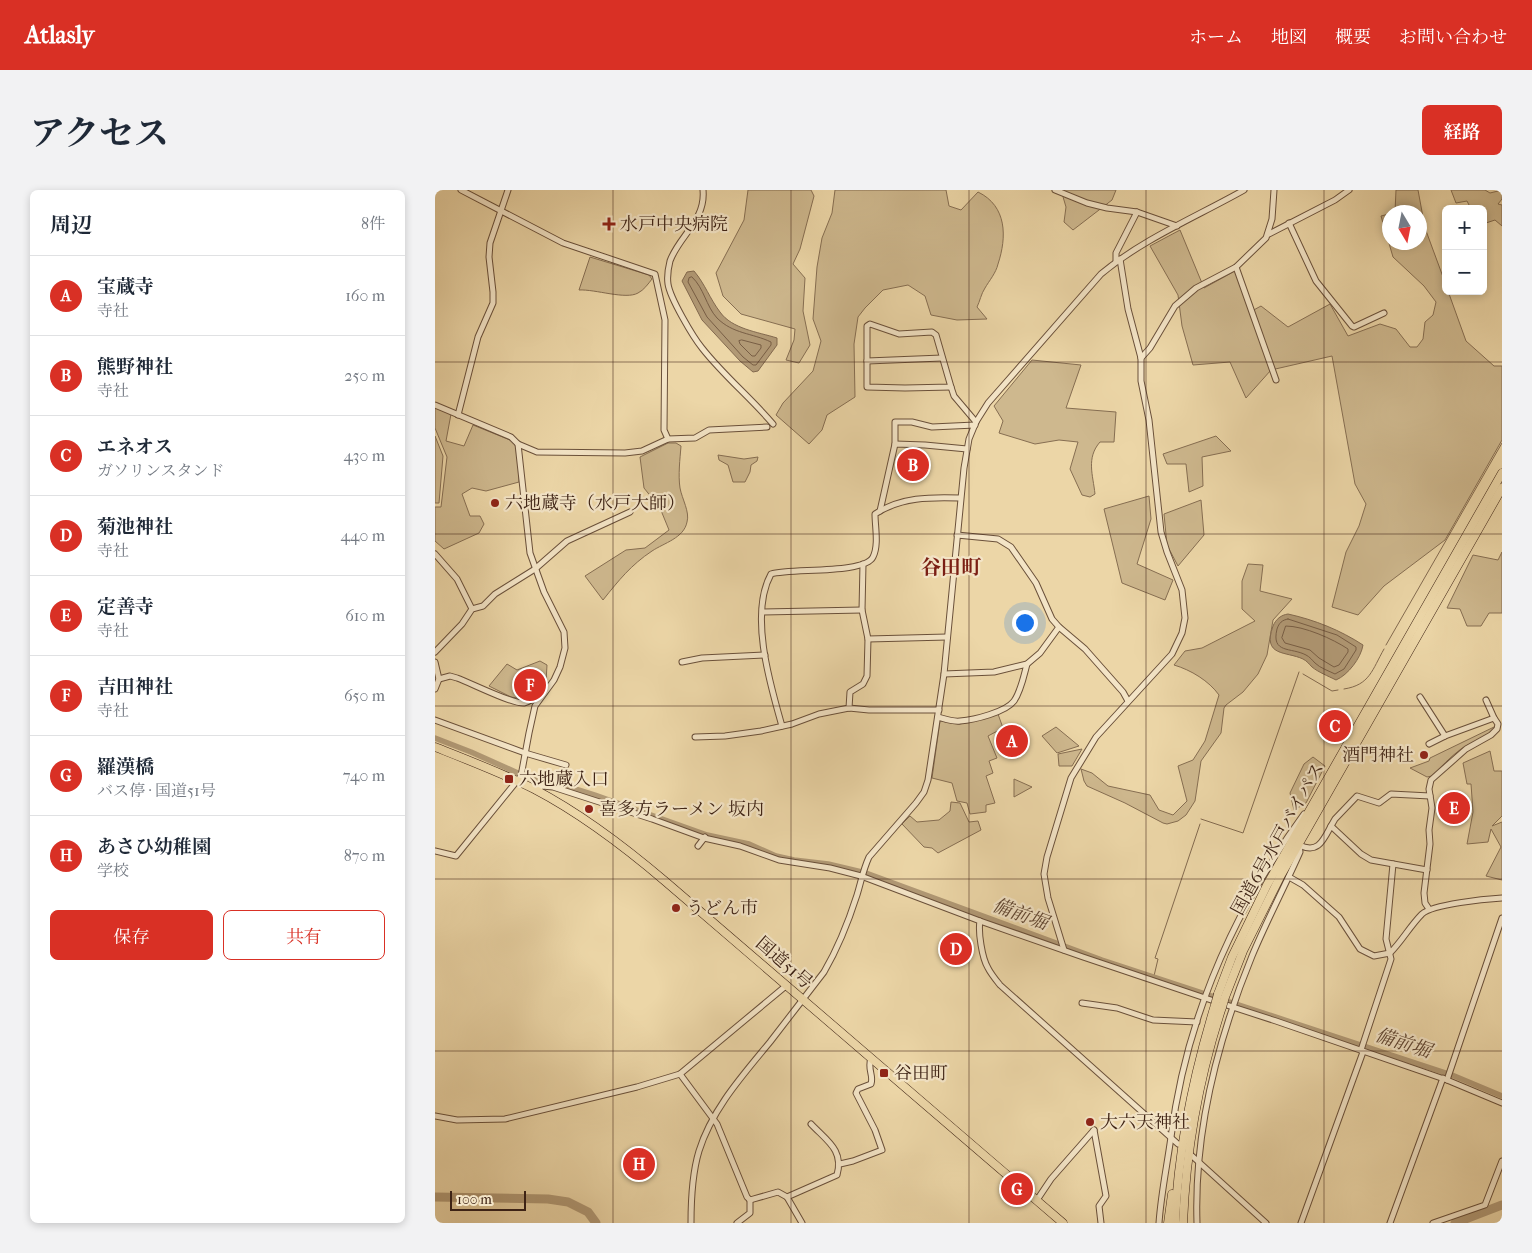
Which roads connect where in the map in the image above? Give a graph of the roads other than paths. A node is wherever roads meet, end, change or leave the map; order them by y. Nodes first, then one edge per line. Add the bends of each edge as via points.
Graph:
1 (461, 190) edge
2 (508, 190) edge
3 (703, 190) edge
4 (1055, 190) edge
5 (1244, 190) edge
6 (1274, 190) edge
7 (1349, 190) edge
8 (500, 210) junction
9 (1137, 212) junction
10 (1289, 223) junction
11 (1177, 226) junction
12 (1269, 234) junction
13 (1118, 260) junction
14 (1236, 267) junction
15 (1385, 313) dead end
16 (943, 358) junction
17 (1141, 358) junction
18 (867, 360) junction
19 (1276, 380) dead end
20 (951, 387) junction
21 (435, 405) edge
22 (458, 415) junction
23 (773, 424) dead end
24 (975, 424) junction
25 (767, 427) dead end
26 (668, 439) junction
27 (518, 444) junction
28 (895, 444) junction
29 (967, 449) junction
30 (1502, 472) edge
31 (1502, 488) edge
32 (960, 498) junction
33 (880, 511) junction
34 (630, 512) dead end
35 (957, 534) junction
36 (435, 554) edge
37 (863, 564) junction
38 (535, 569) junction
39 (472, 609) junction
40 (862, 610) junction
41 (763, 612) junction
42 (1059, 627) junction
43 (947, 637) junction
44 (868, 639) junction
45 (435, 652) edge
46 (765, 655) junction
47 (435, 662) edge
48 (681, 662) dead end
49 (1027, 664) junction
50 (944, 674) junction
51 (439, 678) junction
52 (435, 689) edge
53 (548, 690) junction
54 (1420, 697) dead end
55 (1486, 700) dead end
56 (1128, 701) junction
57 (849, 708) junction
58 (939, 710) junction
59 (937, 717) junction
60 (1494, 718) junction
61 (435, 720) edge
62 (782, 726) junction
63 (695, 736) dead end
64 (1445, 736) junction
65 (1429, 744) dead end
66 (435, 747) edge
67 (525, 753) junction
68 (566, 764) dead end
69 (517, 781) junction
70 (535, 790) junction
71 (1430, 796) junction
72 (1317, 797) junction
73 (1331, 826) junction
74 (705, 837) junction
75 (1299, 845) junction
76 (697, 846) dead end
77 (435, 851) edge
78 (1393, 864) junction
79 (1427, 870) junction
80 (862, 873) junction
81 (1289, 877) junction
82 (1502, 898) edge
83 (1429, 909) junction
84 (1502, 918) edge
85 (979, 920) junction
86 (1063, 946) junction
87 (1390, 953) junction
88 (787, 985) junction
89 (1206, 995) junction
90 (1222, 995) junction
91 (803, 999) junction
92 (1082, 1003) dead end
93 (1235, 1004) junction
94 (1218, 1006) junction
95 (1197, 1022) junction
96 (1362, 1049) junction
97 (871, 1058) junction
98 (680, 1074) junction
99 (1446, 1077) junction
100 (1502, 1102) edge
101 (435, 1116) edge
102 (712, 1119) junction
103 (811, 1124) dead end
104 (1171, 1138) junction
105 (1178, 1144) dead end
106 (1191, 1156) dead end
107 (1502, 1161) edge
108 (1199, 1162) junction
109 (1187, 1163) junction
110 (840, 1164) junction
111 (1178, 1178) junction
112 (787, 1197) junction
113 (750, 1200) junction
114 (1037, 1200) junction
115 (691, 1223) edge
116 (737, 1223) edge
117 (802, 1223) edge
118 (1063, 1223) edge
119 (1101, 1223) edge
120 (1159, 1223) edge
121 (1168, 1223) edge
122 (1175, 1223) edge
123 (1183, 1223) edge
124 (1187, 1223) edge
125 (1197, 1223) edge
126 (1266, 1223) edge
127 (1301, 1223) edge
128 (1390, 1223) edge
129 (1433, 1223) edge

1 - 8 street
2 - 8 street
3 - 23 street via 699,214 671,260 667,277 671,294 701,348
4 - 9 street via 1087,203
5 - 11 street
6 - 12 street
7 - 10 street
8 - 22 street via 489,251 493,304 479,337
8 - 26 street via 563,243 655,274 665,320 664,430
9 - 11 street
9 - 13 street via 1117,253
10 - 12 street
10 - 15 street via 1316,280 1352,326
11 - 13 street
12 - 14 street
13 - 17 street
13 - 24 street via 1101,274 1039,344 988,403
14 - 17 street via 1196,288 1175,306
14 - 19 street
16 - 18 street
16 - 18 street via 936,335 932,332 899,334 870,324 867,326
16 - 20 street
17 - 56 street via 1141,381 1149,420 1161,532 1182,590 1185,618 1172,654
18 - 20 street via 867,387
20 - 24 street
21 - 22 street
22 - 27 street via 511,437
24 - 28 street via 932,427 895,422
24 - 29 street
25 - 26 street via 709,430 695,438
26 - 27 street via 642,451 625,453 545,452
27 - 38 street via 527,535
28 - 29 street
28 - 33 street
29 - 32 street
30 - 72 highway, 国道6号水戸バイパス
31 - 75 highway, 国道6号水戸バイパス
32 - 33 street via 909,500
32 - 35 street
33 - 37 street via 875,514 874,556
34 - 38 street via 567,541
35 - 42 street via 993,538 1009,544 1036,583
35 - 43 street
36 - 39 street via 457,579
37 - 40 street
37 - 41 street via 771,574 764,592
38 - 39 street via 495,594 483,606
38 - 53 street via 565,638 560,667
39 - 45 street
40 - 41 street
40 - 44 street
41 - 46 street
42 - 49 street via 1040,653
42 - 56 street via 1085,649
43 - 44 street
43 - 50 street
44 - 57 street via 865,681 850,692
46 - 48 street
46 - 62 street
47 - 51 street
49 - 50 street via 994,672
49 - 59 street via 1017,697 1009,706 959,722
50 - 58 street
51 - 52 street
51 - 53 street via 457,678 521,703
53 - 67 street via 535,706
54 - 64 street
55 - 60 street
56 - 86 street via 1096,737 1075,769 1047,857 1046,891
57 - 58 street
57 - 62 street
58 - 59 street
59 - 80 street via 931,767 924,792 869,857
60 - 64 street
60 - 71 street via 1498,724 1491,735 1466,749 1431,780
61 - 67 street
62 - 63 street via 725,736
64 - 65 street
66 - 69 highway, 国道51号
67 - 68 street
67 - 69 street
69 - 70 highway, 国道51号
69 - 77 street via 456,856
70 - 74 street via 542,786 553,787
70 - 88 highway, 国道51号 via 635,855
71 - 73 street via 1391,794 1379,803 1357,796
71 - 79 street
72 - 89 street via 1253,892
72 - 90 highway, 国道6号水戸バイパス via 1252,914
73 - 75 street via 1321,844 1311,848
73 - 78 street via 1365,857
74 - 76 street
74 - 80 street via 794,863
75 - 81 street via 1300,852
75 - 90 highway, 国道6号水戸バイパス
78 - 79 street
78 - 87 street via 1386,939
79 - 83 street via 1424,897
80 - 85 street
80 - 91 street via 830,962
81 - 87 street via 1339,917 1360,949 1374,956
81 - 93 street via 1258,942
82 - 83 street
83 - 87 street via 1407,930
84 - 99 street
85 - 86 street
85 - 104 street via 985,962 1000,985
86 - 89 street
87 - 96 street via 1391,959
88 - 91 highway, 国道51号
88 - 98 street
89 - 93 street
89 - 95 street
90 - 94 highway, 国道6号水戸バイパス, bridge
91 - 97 highway, 国道51号
91 - 102 street
92 - 95 street via 1117,1008 1153,1020
93 - 96 street
93 - 108 street via 1209,1098
94 - 109 highway, 国道6号水戸バイパス
94 - 111 highway, 国道6号水戸バイパス via 1193,1085
95 - 104 street
96 - 99 street
96 - 127 street
97 - 110 street via 869,1068 873,1080 856,1093 883,1150
97 - 114 highway, 国道51号
98 - 101 street via 505,1119 457,1120
98 - 102 street
99 - 100 street
99 - 128 street
102 - 113 street
102 - 115 street via 695,1166
103 - 110 street via 836,1149
104 - 105 street
104 - 120 street
106 - 108 street
107 - 129 street via 1485,1205
108 - 125 street
108 - 126 street
109 - 123 highway, 国道6号水戸バイパス
109 - 124 highway
110 - 112 street via 837,1176
111 - 121 highway
111 - 122 highway, 国道6号水戸バイパス
112 - 113 street via 778,1192
112 - 117 street
113 - 116 street via 750,1213
114 - 118 highway, 国道51号
114 - 119 street via 1094,1130 1106,1196 1099,1206

